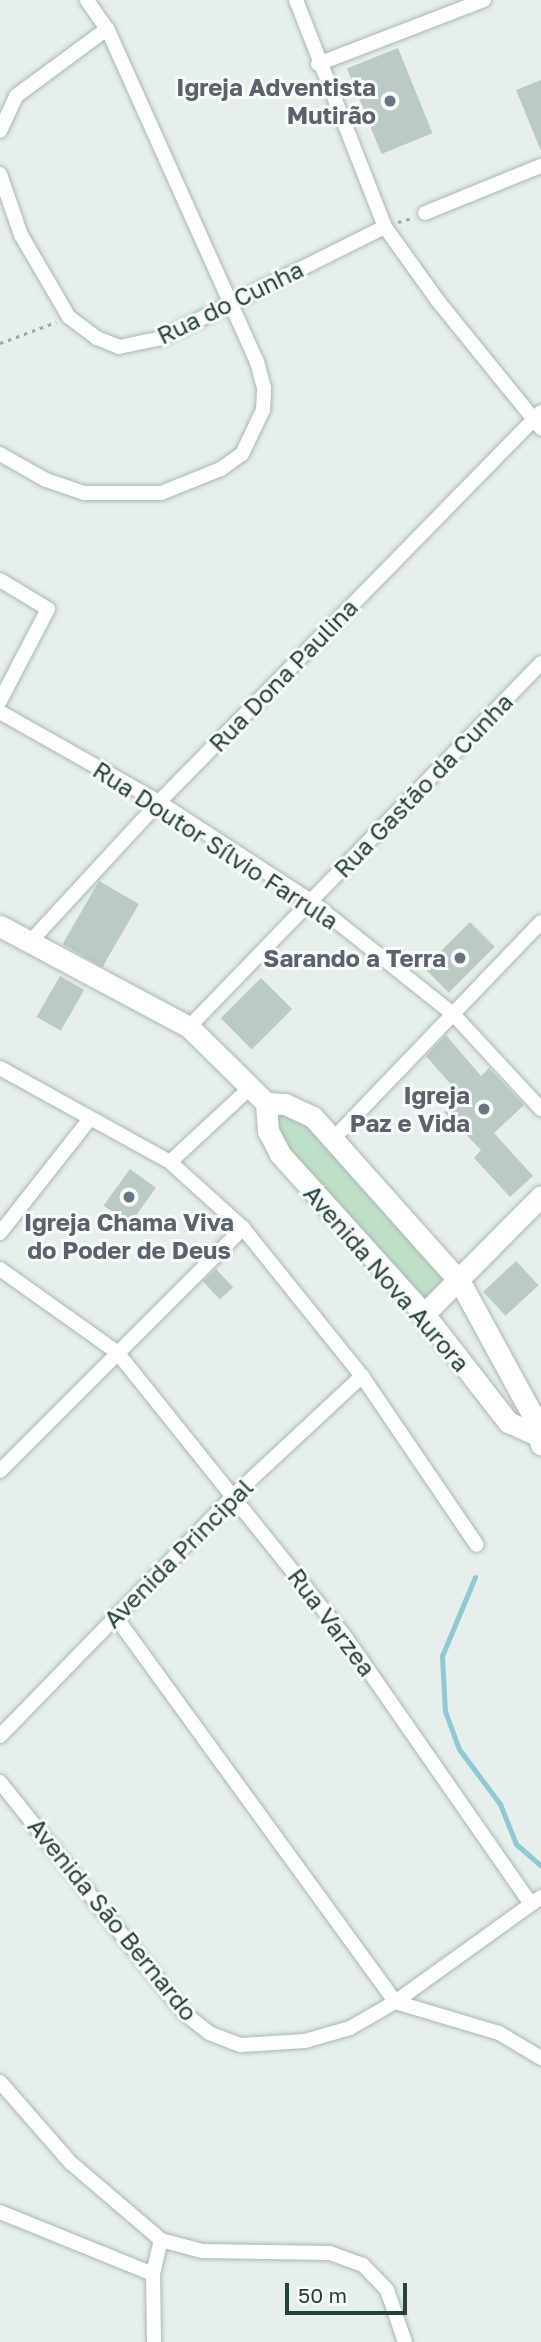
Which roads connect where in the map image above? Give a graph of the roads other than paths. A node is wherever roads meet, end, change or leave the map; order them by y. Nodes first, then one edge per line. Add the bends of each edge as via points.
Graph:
1 (88, 0) edge
2 (296, 0) edge
3 (484, 0) edge
4 (107, 29) junction
5 (318, 64) junction
6 (0, 131) edge
7 (541, 166) edge
8 (0, 174) edge
9 (425, 213) road end
10 (385, 227) junction
11 (227, 303) junction
12 (538, 420) edge
13 (0, 454) edge
14 (0, 580) edge
15 (541, 663) edge
16 (0, 701) edge
17 (0, 712) edge
18 (159, 802) junction
19 (311, 901) junction
20 (541, 922) edge
21 (0, 926) edge
22 (30, 942) junction
23 (452, 1013) junction
24 (189, 1027) junction
25 (0, 1068) edge
26 (250, 1088) junction
27 (266, 1103) junction
28 (541, 1109) edge
29 (89, 1120) junction
30 (334, 1138) junction
31 (170, 1162) junction
32 (541, 1196) edge
33 (243, 1228) junction
34 (0, 1233) edge
35 (0, 1269) edge
36 (460, 1282) junction
37 (424, 1314) junction
38 (117, 1352) junction
39 (362, 1376) junction
40 (538, 1439) edge
41 (0, 1471) edge
42 (234, 1495) junction
43 (477, 1545) dead end
44 (115, 1616) junction
45 (0, 1736) edge
46 (0, 1782) edge
47 (536, 1900) edge
48 (395, 2002) junction
49 (541, 2058) edge
50 (0, 2082) edge
51 (0, 2212) edge
52 (161, 2240) junction
53 (153, 2274) junction
54 (154, 2342) edge
55 (405, 2342) edge

1 - 4 street
2 - 5 street
3 - 5 street
4 - 6 street via 16,96
4 - 11 street
5 - 10 street
7 - 9 street
8 - 11 street, Rua do Cunha via 21,235 69,317 97,338 119,347 162,338
10 - 11 street, Rua do Cunha
10 - 12 street
11 - 13 street via 257,362 264,388 263,410 242,454 221,469 161,493 84,493 46,480
12 - 18 street, Rua Dona Paulina
14 - 16 street via 48,609
15 - 19 street, Rua Gastão da Cunha
17 - 18 street, Rua Doutor Sílvio Farrula
18 - 19 street, Rua Doutor Sílvio Farrula
18 - 22 street, Rua Dona Paulina
19 - 23 street, Rua Doutor Sílvio Farrula
19 - 24 street, Rua Gastão da Cunha
20 - 23 street
21 - 22 street
22 - 24 street
23 - 28 street, Rua Doutor Sílvio Farrula
23 - 30 street
24 - 26 street
25 - 29 street
26 - 27 street
26 - 31 street
27 - 30 street, Avenida Nova Aurora via 300,1109
27 - 37 street, Avenida Nova Aurora via 271,1140 280,1154
29 - 31 street
29 - 34 street
30 - 36 street, Avenida Nova Aurora
31 - 33 street
32 - 36 street
33 - 38 street
33 - 39 street
35 - 38 street, Rua Varzea
36 - 37 street
36 - 40 street, Avenida Nova Aurora via 531,1412
37 - 40 street, Avenida Nova Aurora via 508,1422
38 - 41 street
38 - 42 street, Rua Varzea
39 - 42 street, Avenida Principal
39 - 43 street
42 - 44 street, Avenida Principal
42 - 47 street, Rua Varzea via 346,1638
44 - 45 street, Avenida Principal
44 - 48 street
46 - 48 street, Avenida São Bernardo via 171,1998 209,2032 241,2045 305,2041 350,2028
47 - 48 street, Avenida São Bernardo
48 - 49 street via 499,2033
50 - 52 street via 71,2163
51 - 53 street
52 - 53 street
52 - 55 street via 202,2251 330,2253 363,2265 387,2290
53 - 54 street

